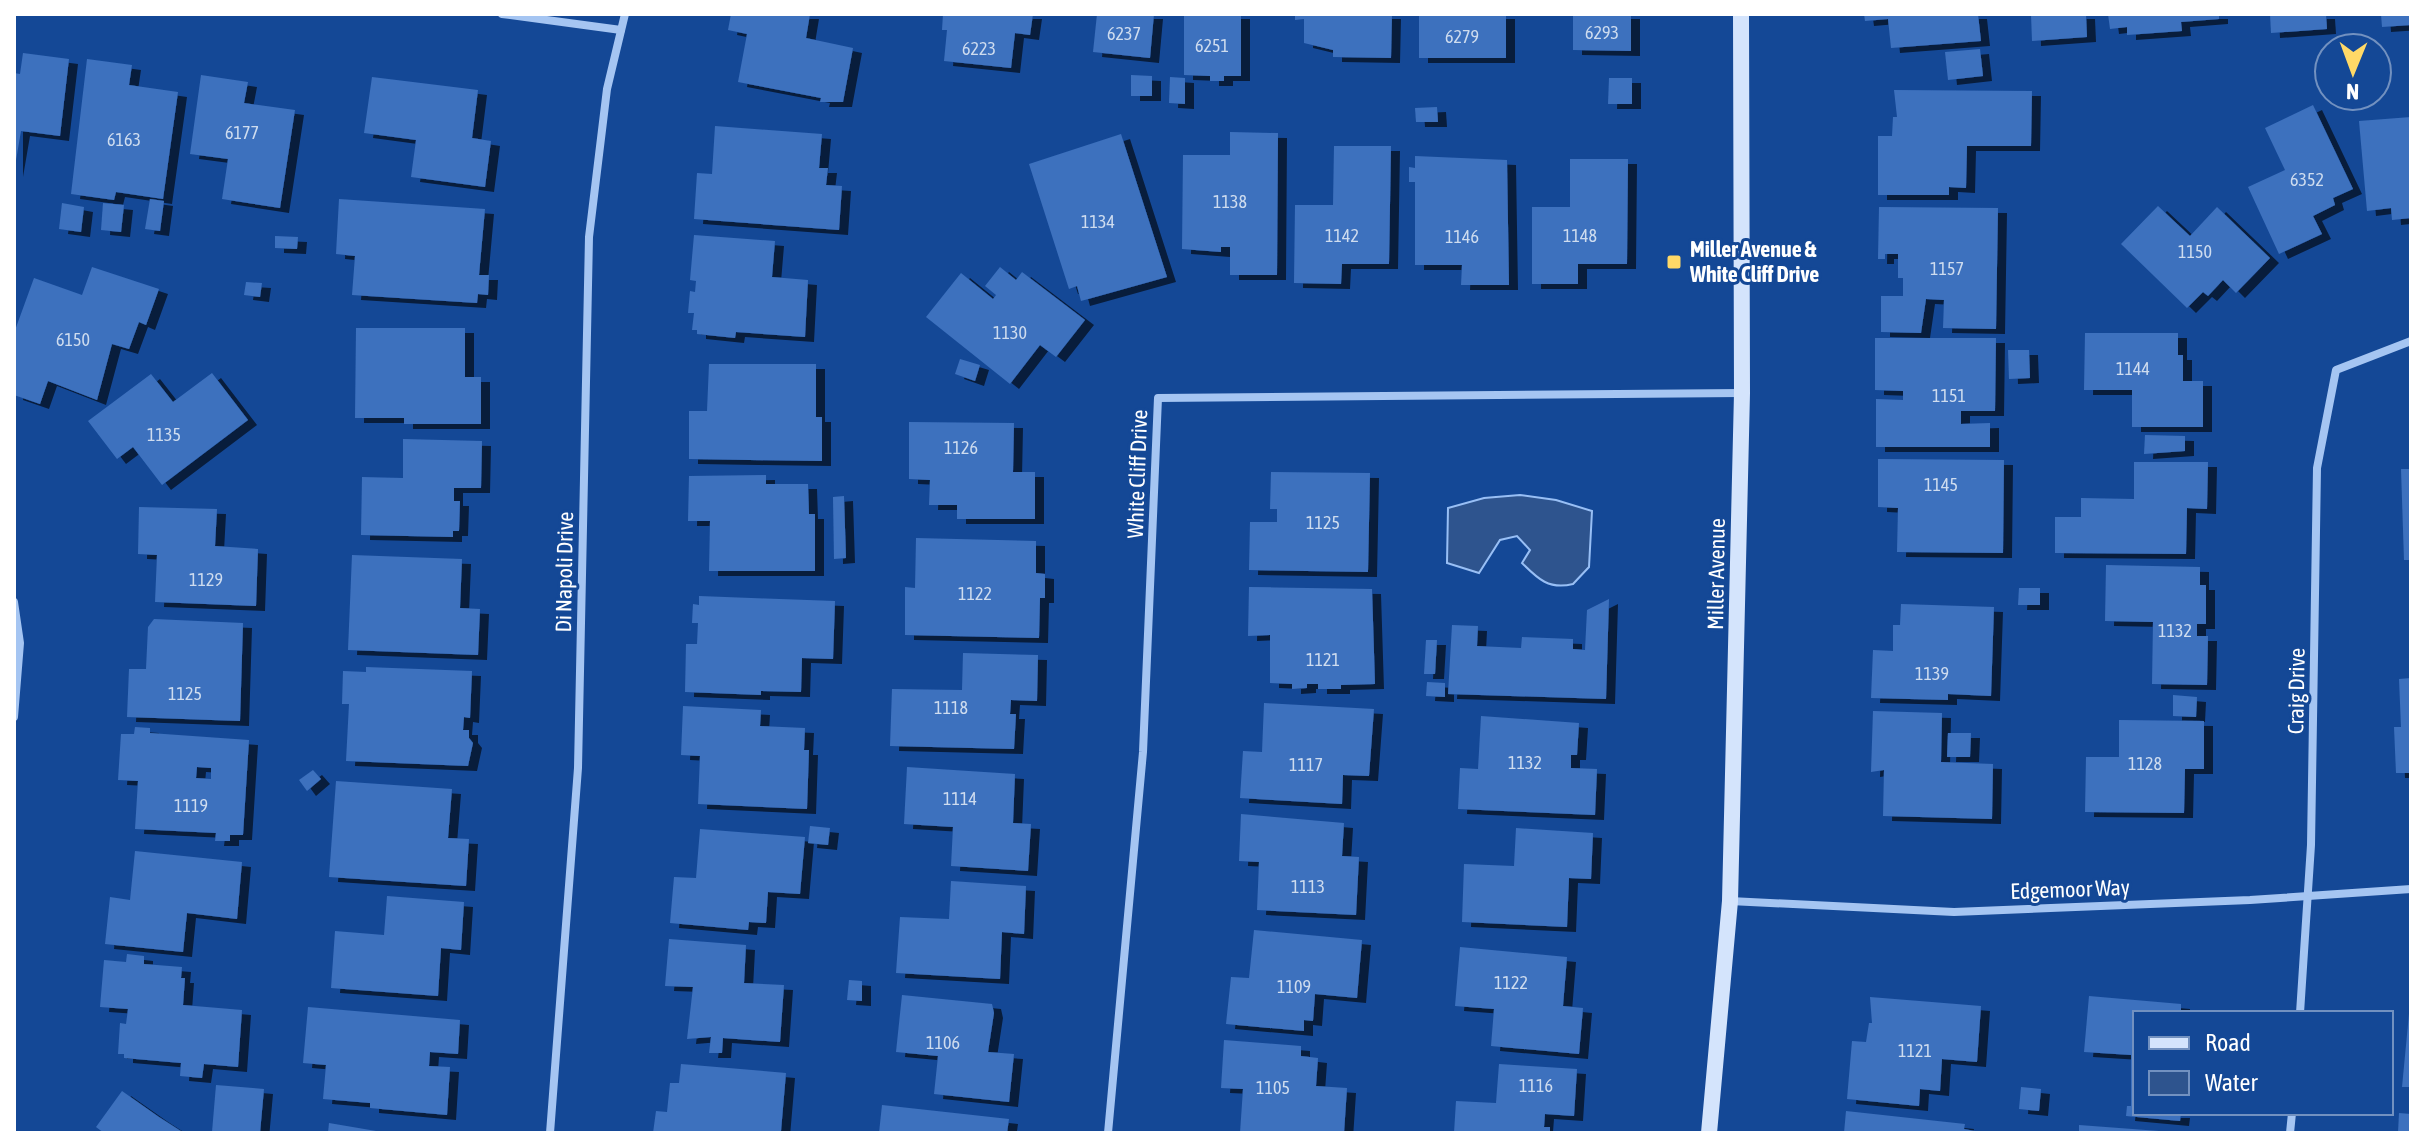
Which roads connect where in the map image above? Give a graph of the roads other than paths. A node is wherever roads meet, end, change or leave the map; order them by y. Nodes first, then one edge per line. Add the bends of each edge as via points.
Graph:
1 (502, 14) edge
2 (625, 14) edge
3 (1741, 14) edge
4 (621, 30) junction
5 (2411, 341) edge
6 (1742, 393) junction
7 (14, 602) edge
8 (14, 717) edge
9 (2411, 889) edge
10 (2308, 896) junction
11 (1730, 901) junction
12 (2300, 1011) edge
13 (550, 1133) edge
14 (1108, 1133) edge
15 (1709, 1133) edge

1 - 4 street
2 - 4 street, Di Napoli Drive
3 - 6 main road, Miller Avenue
4 - 13 street, Di Napoli Drive via 607,89 589,237 578,768
5 - 10 street, Craig Drive via 2336,370 2317,468
6 - 11 main road, Miller Avenue
6 - 14 street, White Cliff Drive via 1158,398 1143,752
7 - 8 street via 20,643
9 - 10 street, Edgemoor Way
10 - 11 street, Edgemoor Way via 1954,912
10 - 12 street, Craig Drive
11 - 15 main road, Miller Avenue

